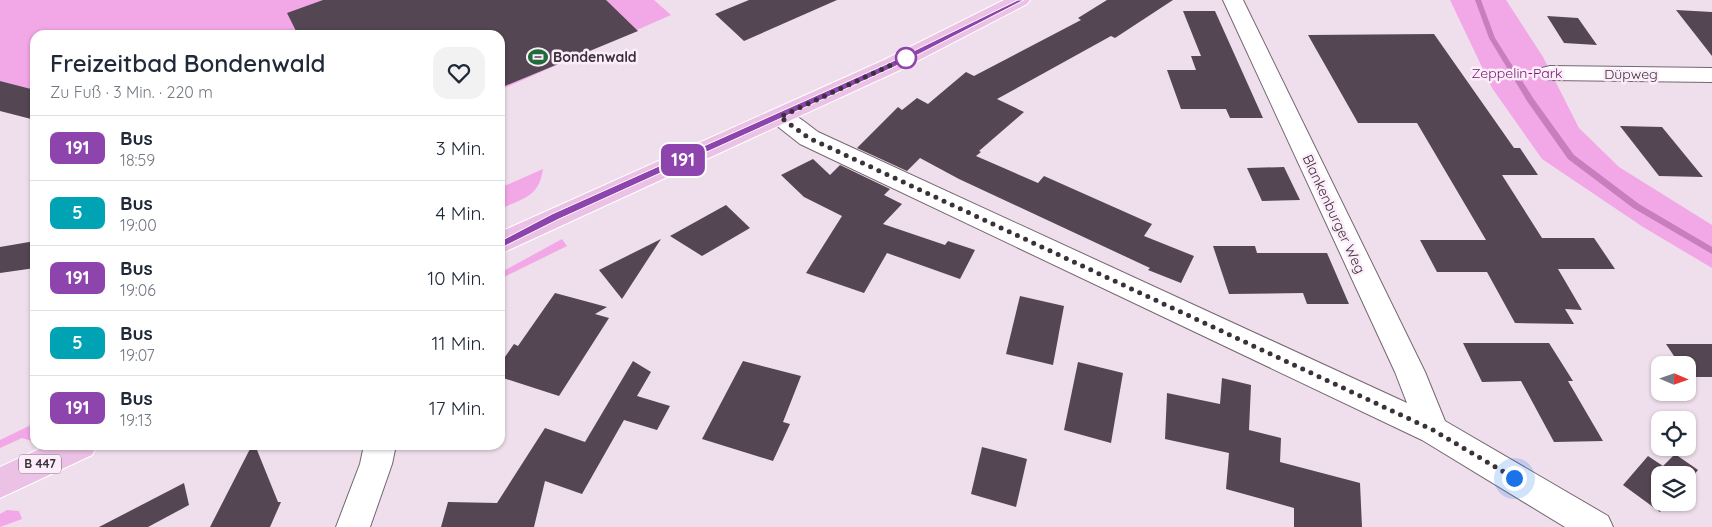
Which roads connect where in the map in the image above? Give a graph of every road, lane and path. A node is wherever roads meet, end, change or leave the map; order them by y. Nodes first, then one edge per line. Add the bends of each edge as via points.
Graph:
1 (1020, 0) edge
2 (1233, 0) edge
3 (1550, 73) dead end
4 (1712, 74) edge
5 (780, 117) junction
6 (505, 242) edge
7 (1433, 430) junction
8 (70, 450) edge
9 (379, 450) edge
10 (0, 483) edge
11 (353, 527) edge
12 (1596, 527) edge

1 - 5 main road
2 - 7 street, Blankenburger Weg via 1410,372
3 - 4 street, Düpweg
5 - 6 main road
5 - 7 street via 816,142
7 - 12 street
8 - 10 main road, B 447
9 - 11 street

